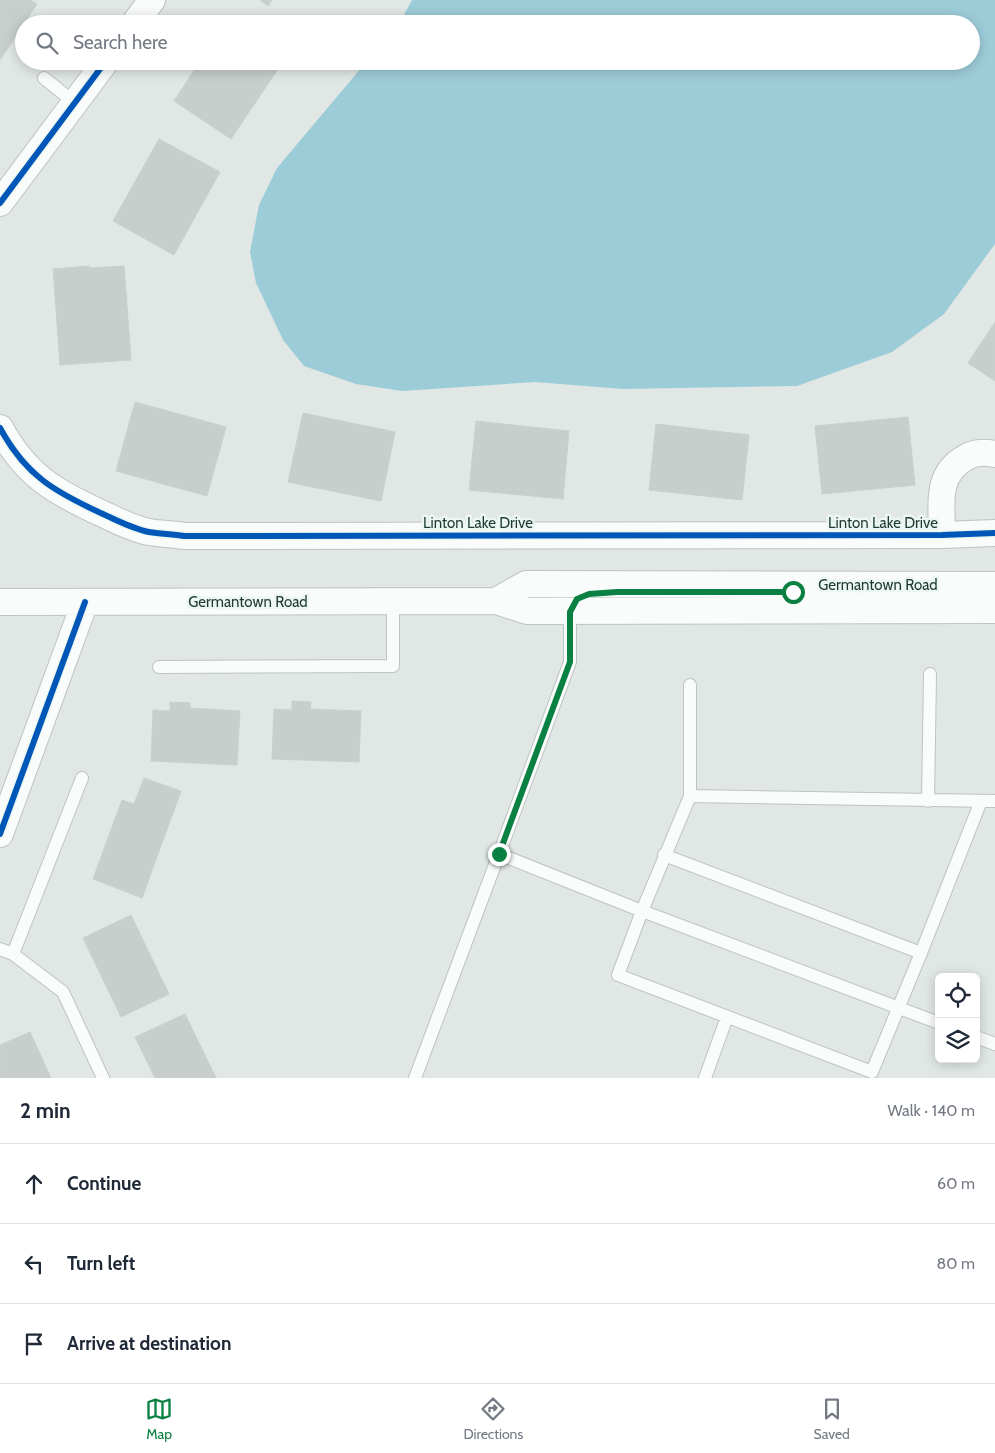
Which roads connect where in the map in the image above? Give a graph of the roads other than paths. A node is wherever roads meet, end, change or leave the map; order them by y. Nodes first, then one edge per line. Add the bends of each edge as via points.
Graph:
1 (152, 0) edge
2 (141, 15) edge
3 (99, 70) edge
4 (44, 78) dead end
5 (75, 103) junction
6 (0, 203) edge
7 (0, 428) edge
8 (995, 454) edge
9 (995, 533) edge
10 (942, 535) junction
11 (799, 584) junction
12 (995, 584) edge
13 (496, 601) junction
14 (0, 602) edge
15 (85, 602) junction
16 (393, 602) junction
17 (995, 610) edge
18 (570, 612) junction
19 (159, 667) dead end
20 (930, 674) dead end
21 (690, 685) dead end
22 (82, 778) dead end
23 (690, 796) junction
24 (928, 801) junction
25 (981, 801) junction
26 (995, 801) edge
27 (0, 834) edge
28 (499, 854) junction
29 (664, 855) junction
30 (642, 911) junction
31 (0, 949) edge
32 (921, 953) junction
33 (12, 954) junction
34 (898, 1007) junction
35 (727, 1017) junction
36 (935, 1021) edge
37 (980, 1038) edge
38 (995, 1044) edge
39 (103, 1078) edge
40 (415, 1078) edge
41 (705, 1078) edge

1 - 2 street
3 - 5 street
4 - 5 lane
5 - 6 street
7 - 10 street, Linton Lake Drive via 18,457 44,482 74,501 148,532 184,536
8 - 10 street, Linton Lake Drive via 970,455 956,463 946,476 942,494
9 - 10 street, Linton Lake Drive
11 - 12 street, Germantown Road
11 - 13 street, Germantown Road via 526,584
11 - 18 street via 793,592 589,594 577,599
13 - 16 street, Germantown Road
13 - 18 street, Germantown Road via 527,612
14 - 15 street, Germantown Road
15 - 16 street, Germantown Road
15 - 27 street
16 - 19 lane via 394,666
17 - 18 street, Germantown Road
18 - 28 lane via 570,662
20 - 24 lane
21 - 23 lane
22 - 33 lane
23 - 24 lane
23 - 29 lane
24 - 25 lane
25 - 26 lane
25 - 32 lane
28 - 30 lane
28 - 40 lane
29 - 30 lane
29 - 32 lane
30 - 34 lane
30 - 35 lane via 618,975
31 - 33 lane
32 - 34 lane
33 - 39 lane via 63,992
34 - 35 lane via 872,1072
34 - 36 lane
35 - 41 lane
37 - 38 lane

